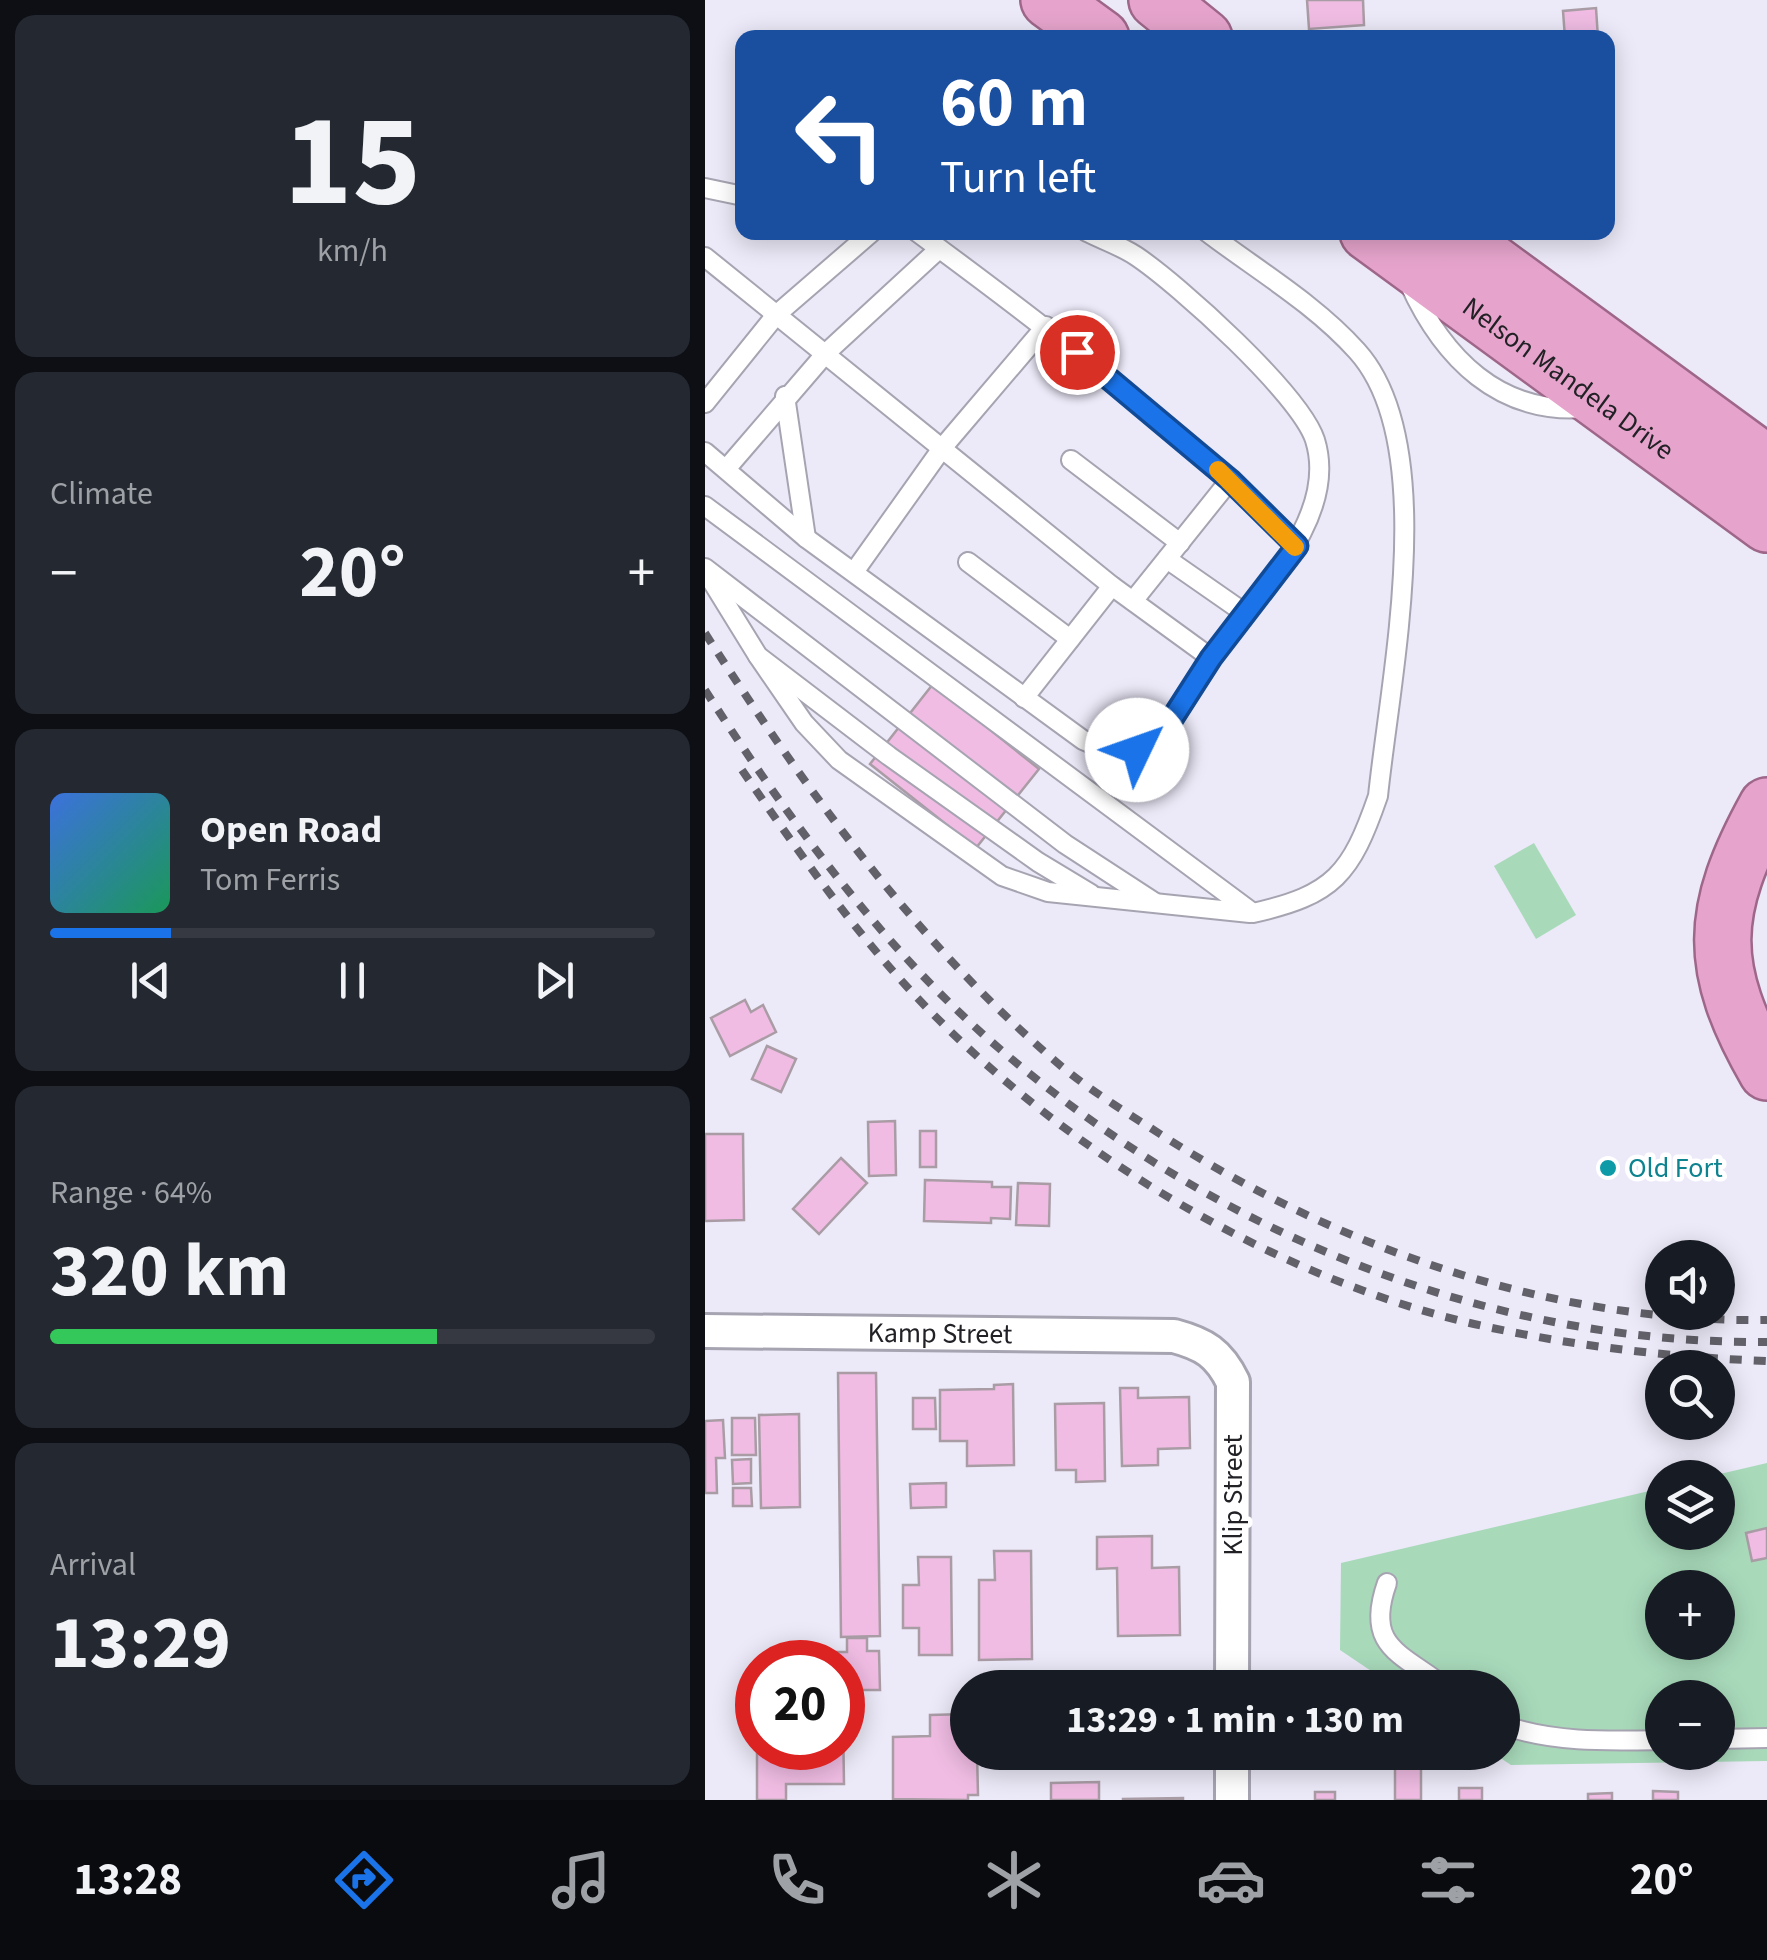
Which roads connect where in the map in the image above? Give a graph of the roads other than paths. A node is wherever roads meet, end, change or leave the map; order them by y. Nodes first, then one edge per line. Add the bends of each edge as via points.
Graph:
1 (1049, 0) edge
2 (1157, 0) edge
3 (1090, 30) edge
4 (1194, 30) edge
5 (705, 188) edge
6 (735, 194) edge
7 (864, 240) edge
8 (927, 240) edge
9 (1104, 240) edge
10 (1218, 240) edge
11 (1460, 240) edge
12 (1382, 242) edge
13 (939, 249) junction
14 (705, 258) edge
15 (776, 315) junction
16 (1046, 326) junction
17 (827, 353) junction
18 (785, 396) junction
19 (705, 403) edge
20 (943, 447) junction
21 (705, 452) edge
22 (1071, 460) dead end
23 (1767, 464) edge
24 (727, 468) junction
25 (1230, 480) junction
26 (705, 506) edge
27 (1767, 524) edge
28 (806, 538) junction
29 (1180, 543) junction
30 (1297, 546) junction
31 (1167, 559) junction
32 (968, 562) dead end
33 (705, 570) edge
34 (854, 572) junction
35 (1112, 586) junction
36 (1133, 601) junction
37 (1246, 614) junction
38 (1071, 639) junction
39 (758, 656) junction
40 (1211, 658) junction
41 (1025, 698) junction
42 (1767, 806) edge
43 (1099, 899) junction
44 (1159, 905) junction
45 (1253, 913) junction
46 (1767, 1072) edge
47 (705, 1332) edge
48 (1174, 1336) joint
49 (1387, 1583) dead end
50 (1232, 1670) edge
51 (1420, 1670) edge
52 (1520, 1729) edge
53 (1767, 1738) edge
54 (1735, 1739) edge
55 (1645, 1740) edge
56 (1232, 1770) edge
57 (1232, 1800) edge

1 - 3 highway
2 - 4 highway
5 - 6 lane
7 - 15 lane
8 - 13 lane
9 - 30 lane via 1135,255 1301,410 1316,442 1319,483
10 - 45 lane via 1359,352 1387,396 1402,452 1407,522 1377,796 1363,838 1338,878 1304,902
11 - 23 highway, Nelson Mandela Drive
12 - 27 highway, Nelson Mandela Drive
13 - 16 lane
13 - 17 lane
14 - 15 lane
15 - 17 lane
15 - 19 lane
16 - 20 lane
16 - 25 lane
17 - 18 lane
17 - 20 lane
18 - 24 lane
18 - 28 lane
20 - 34 lane
20 - 35 lane
21 - 24 lane
22 - 29 lane
24 - 28 lane
25 - 29 lane
25 - 30 lane
26 - 45 lane
28 - 34 lane
29 - 31 lane
30 - 37 lane
31 - 36 lane
31 - 37 lane
32 - 38 lane
33 - 39 lane
33 - 44 lane via 1065,844
34 - 41 lane
35 - 36 lane
35 - 38 lane
36 - 40 lane
37 - 40 lane
38 - 41 lane
39 - 43 lane via 903,767
39 - 43 lane via 803,723 884,795 1002,876
40 - 41 lane via 1161,736 1137,750 1106,750 1083,740
42 - 46 highway via 1727,890 1721,938 1741,1027
43 - 44 lane
44 - 45 lane
47 - 48 street, Kamp Street
48 - 50 street, Klip Street via 1200,1343 1222,1360 1233,1382
49 - 51 lane via 1377,1609 1381,1634
52 - 55 lane via 1572,1740
53 - 54 lane
56 - 57 street

